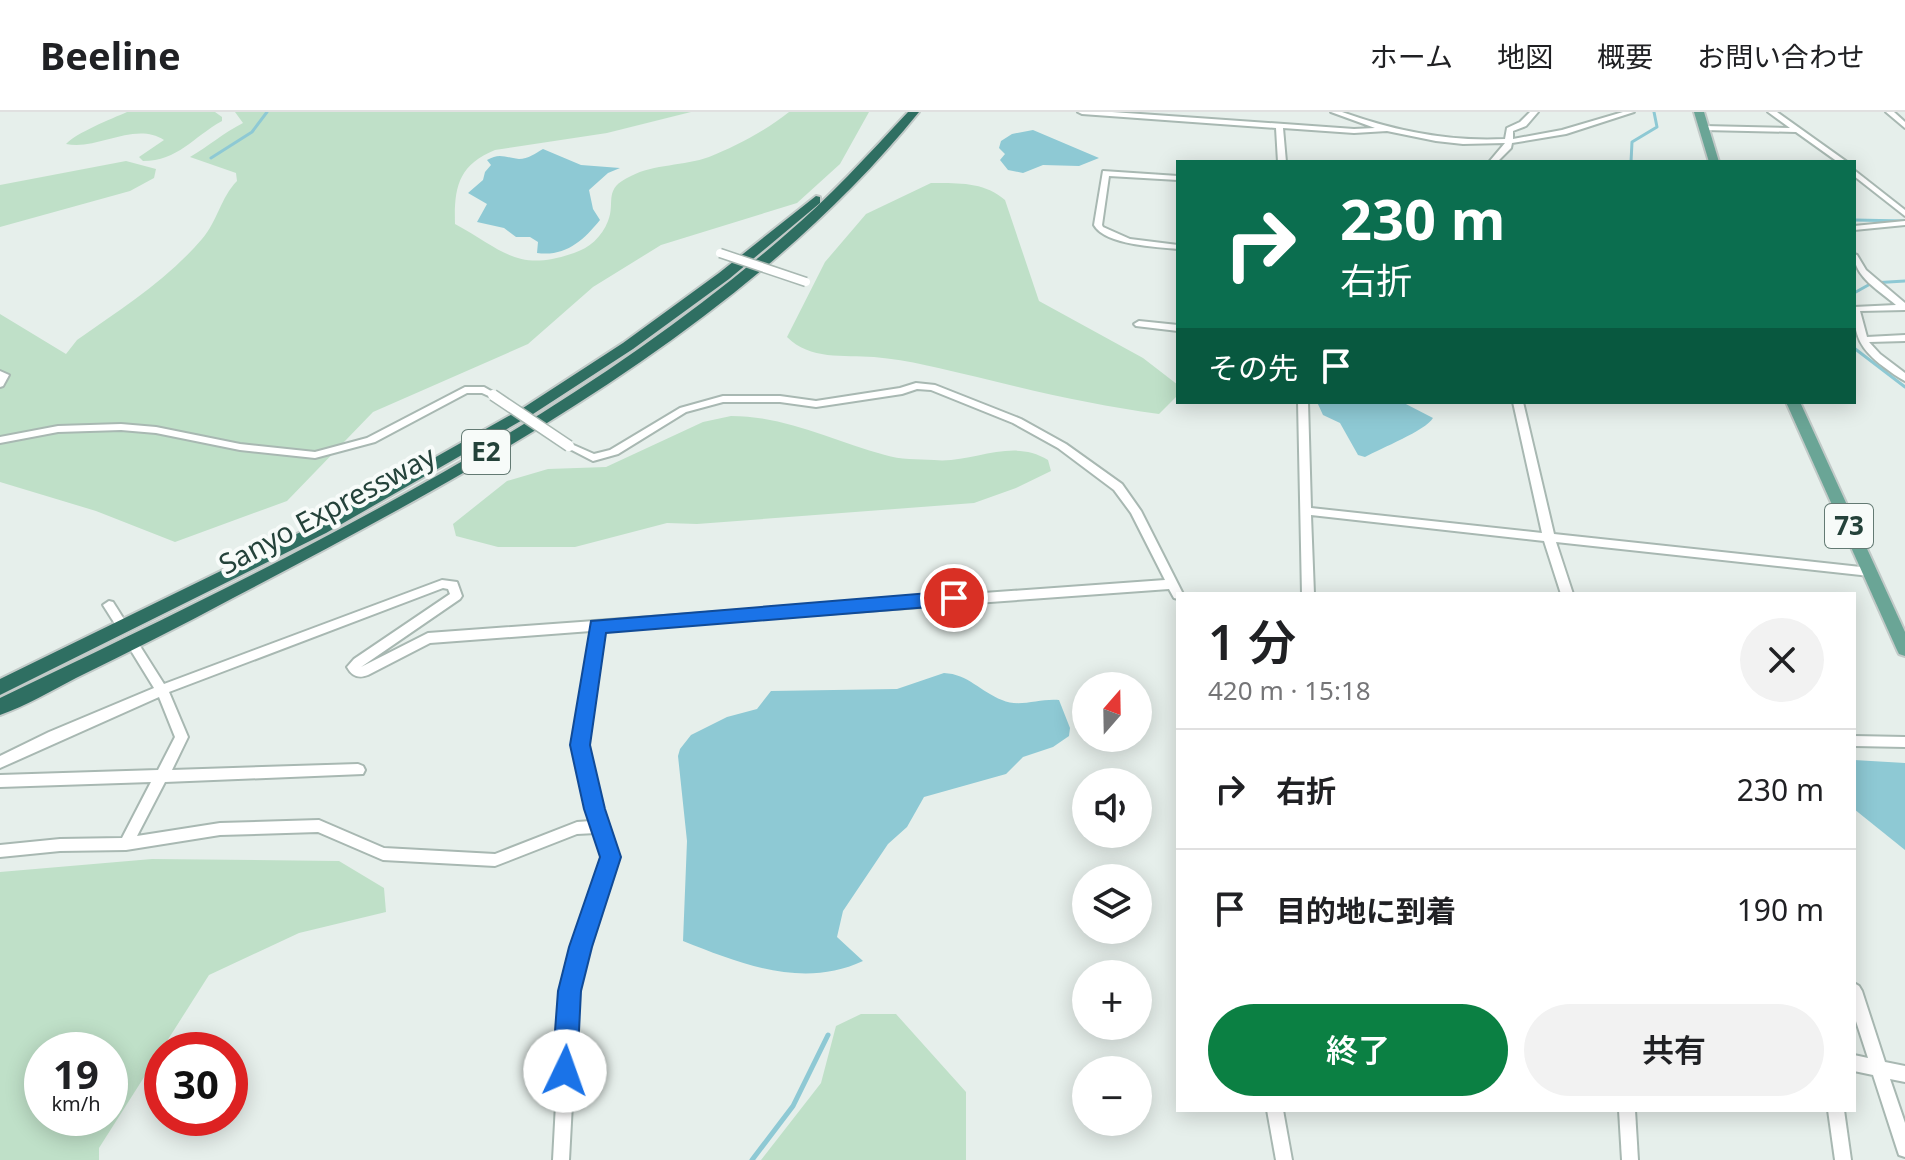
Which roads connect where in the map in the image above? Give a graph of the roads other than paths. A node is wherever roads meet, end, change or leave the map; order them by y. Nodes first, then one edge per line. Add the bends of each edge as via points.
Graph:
1 (898, 112) edge
2 (914, 112) edge
3 (1082, 112) edge
4 (1240, 112) edge
5 (1335, 112) edge
6 (1534, 112) edge
7 (1630, 112) edge
8 (1699, 112) edge
9 (1772, 112) edge
10 (1890, 112) edge
11 (1239, 123) junction
12 (1279, 126) junction
13 (1905, 126) edge
14 (1704, 128) junction
15 (1387, 129) junction
16 (1798, 130) junction
17 (1510, 141) junction
18 (1282, 160) edge
19 (1495, 160) edge
20 (1713, 160) edge
21 (1840, 160) edge
22 (1856, 174) edge
23 (1176, 178) edge
24 (1905, 214) edge
25 (1905, 223) edge
26 (1856, 228) edge
27 (1176, 247) edge
28 (720, 253) dead end
29 (1856, 261) edge
30 (806, 282) dead end
31 (1904, 307) edge
32 (1856, 309) edge
33 (1856, 313) edge
34 (1139, 324) dead end
35 (1176, 328) edge
36 (1905, 338) edge
37 (1863, 340) junction
38 (1902, 373) edge
39 (0, 374) edge
40 (0, 384) edge
41 (1303, 404) edge
42 (1518, 404) edge
43 (1794, 404) edge
44 (0, 440) edge
45 (1306, 511) junction
46 (1549, 538) junction
47 (1870, 572) junction
48 (1175, 589) edge
49 (1308, 592) edge
50 (1566, 592) edge
51 (109, 605) dead end
52 (119, 621) dead end
53 (598, 626) junction
54 (136, 649) dead end
55 (1905, 650) edge
56 (0, 687) edge
57 (163, 692) junction
58 (0, 707) edge
59 (1856, 741) edge
60 (1905, 742) edge
61 (0, 762) edge
62 (358, 770) dead end
63 (161, 777) junction
64 (0, 781) edge
65 (600, 827) junction
66 (126, 844) junction
67 (0, 851) edge
68 (1856, 997) edge
69 (1856, 1063) edge
70 (1879, 1069) junction
71 (1905, 1074) edge
72 (1275, 1112) edge
73 (1627, 1112) edge
74 (1836, 1112) edge
75 (1905, 1149) edge
76 (561, 1160) edge
77 (1284, 1160) edge
78 (1630, 1160) edge
79 (1843, 1160) edge

1 - 56 highway, Sanyo Expressway / E2 via 824,193 758,250 591,372 390,490
2 - 58 highway, Sanyo Expressway / E2 via 837,197 773,255 606,379 261,577
3 - 11 street
4 - 11 street
5 - 15 street
6 - 17 street via 1510,130
7 - 17 street via 1556,134
8 - 14 main road
9 - 16 street
10 - 13 street
11 - 12 street
12 - 15 street
12 - 18 street
14 - 16 street
14 - 20 main road
15 - 17 street via 1443,139
16 - 21 street
17 - 19 street
22 - 24 street
23 - 27 street via 1106,173 1098,225 1128,241
25 - 26 street
28 - 30 street, bridge
29 - 31 street
31 - 32 street
33 - 37 street
34 - 35 street
36 - 37 street
37 - 38 street via 1869,353
39 - 40 street
41 - 45 street
42 - 46 street
43 - 47 main road, 73
44 - 48 street, bridge via 58,429 121,427 315,455 371,440 465,390 484,390 593,458 614,452 683,410 723,399 816,404 932,387 1017,421 1118,487 1136,511
45 - 46 street
45 - 49 street
46 - 47 street
46 - 50 street
47 - 55 main road, 73
48 - 53 street via 842,606
51 - 52 street
53 - 57 street via 428,638 357,672 353,667 358,662 456,596 453,585 442,584 222,664
53 - 65 street via 580,745
54 - 57 street
57 - 61 street via 83,721
57 - 63 street via 182,737
59 - 60 street
62 - 63 street
63 - 64 street
63 - 66 street
65 - 66 street via 577,828 495,860 383,854 319,826 220,829
65 - 76 street via 611,857 570,991
66 - 67 street
68 - 70 street
69 - 70 street
70 - 71 street
70 - 75 street
72 - 77 street
73 - 78 street
74 - 79 street

